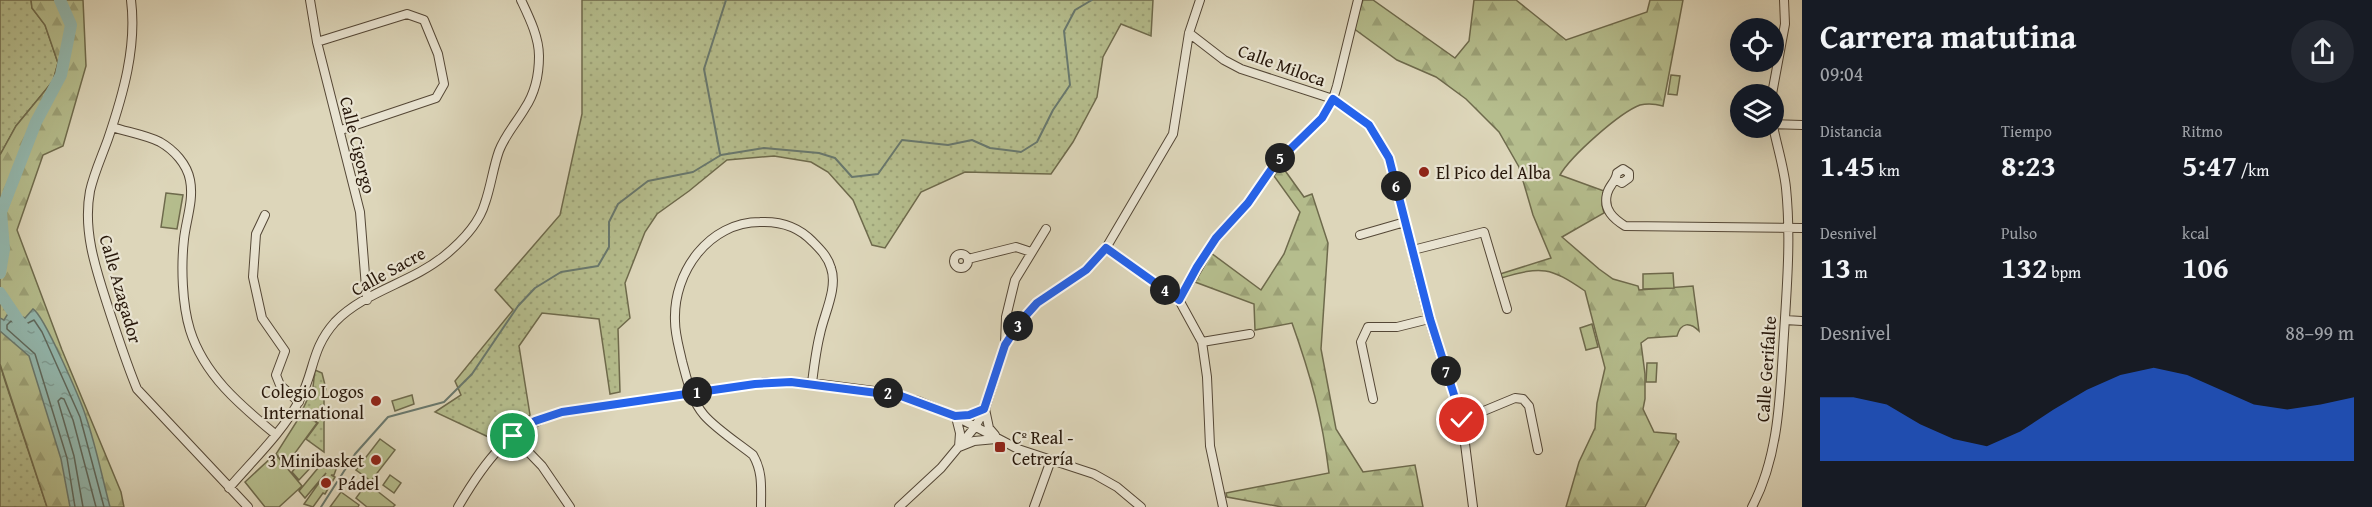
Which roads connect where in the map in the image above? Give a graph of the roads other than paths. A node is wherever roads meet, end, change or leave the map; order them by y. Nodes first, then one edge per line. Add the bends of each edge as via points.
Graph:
1 (131, 0) edge
2 (310, 0) edge
3 (521, 0) edge
4 (1200, 0) edge
5 (1358, 0) edge
6 (1784, 0) edge
7 (1189, 33) junction
8 (317, 42) junction
9 (1774, 84) edge
10 (1333, 99) junction
11 (1784, 125) edge
12 (1802, 125) edge
13 (112, 127) junction
14 (341, 130) junction
15 (1776, 138) edge
16 (1617, 180) dead end
17 (265, 215) dead end
18 (1405, 222) junction
19 (1789, 228) junction
20 (1802, 228) edge
21 (1047, 229) dead end
22 (1360, 235) dead end
23 (1106, 248) junction
24 (1413, 250) junction
25 (1031, 252) junction
26 (968, 259) dead end
27 (367, 300) junction
28 (1179, 300) junction
29 (1506, 309) dead end
30 (1006, 317) junction
31 (1430, 319) junction
32 (1785, 320) junction
33 (1802, 321) edge
34 (1020, 322) junction
35 (1251, 334) dead end
36 (1202, 342) junction
37 (1005, 345) junction
38 (812, 383) junction
39 (691, 392) junction
40 (1373, 399) dead end
41 (299, 402) junction
42 (984, 409) junction
43 (955, 416) junction
44 (1462, 420) junction
45 (975, 427) junction
46 (275, 434) junction
47 (513, 436) junction
48 (997, 439) junction
49 (958, 447) junction
50 (1538, 450) dead end
51 (1051, 460) junction
52 (229, 488) junction
53 (248, 507) edge
54 (458, 507) edge
55 (570, 507) edge
56 (761, 507) edge
57 (898, 507) edge
58 (1034, 507) edge
59 (1141, 507) edge
60 (1223, 507) edge
61 (1473, 507) edge
62 (1752, 507) edge

1 - 13 street, Calle Azagador via 133,33 127,74
2 - 8 street, Calle Cigorgo
3 - 27 street, Calle Sacre via 539,53 538,72 527,106 499,150 485,205 475,224 444,256
4 - 7 street
5 - 10 street
6 - 9 street via 1785,24
7 - 10 street, Calle Miloca via 1240,69
7 - 23 street via 1173,134
8 - 14 street, Calle Cigorgo
8 - 14 street via 407,14 424,20 438,54 444,84 436,98
10 - 18 street, Calle Miloca via 1369,125 1389,158
10 - 28 street via 1322,118 1275,164 1248,203 1216,238
11 - 12 street
13 - 46 street via 159,141 183,163 190,180 182,279 190,330 212,375
13 - 52 street, Calle Azagador via 91,188 88,233 128,368 137,389
14 - 27 street, Calle Cigorgo via 360,212
15 - 19 street, Calle Gerifalte via 1786,185
16 - 19 street via 1607,194 1607,210 1625,226
17 - 41 street via 256,234 253,277 262,318 285,351 276,375 280,385
18 - 22 street
18 - 24 street, Calle Miloca
19 - 20 street
19 - 32 street, Calle Gerifalte
21 - 25 street
23 - 28 street
23 - 34 street via 1086,270 1037,303
24 - 29 street via 1484,232
24 - 31 street, Calle Miloca
25 - 26 street via 1016,247
25 - 30 street via 1016,280
27 - 41 street, Calle Sacre via 337,321 323,337
28 - 36 street
30 - 34 street
30 - 37 street
31 - 40 street via 1397,327 1368,327 1361,342
31 - 44 street, Calle Miloca
32 - 33 street
32 - 62 street, Calle Gerifalte via 1778,425
34 - 37 street
35 - 36 street
36 - 60 street via 1208,377 1210,446
37 - 42 street
38 - 39 street via 768,382
38 - 39 street via 833,284 831,268 823,251 793,226 750,222 713,237 685,274 675,319
38 - 43 street via 901,396
39 - 47 street via 562,412 535,421
39 - 56 street via 704,415 753,455 761,471
41 - 46 street, Calle Sacre
42 - 43 street
42 - 45 street
42 - 48 street
43 - 45 street
43 - 49 street via 960,433
44 - 50 street via 1515,398 1523,399 1529,406
44 - 61 street, Calle Miloca
45 - 48 street
45 - 49 street
46 - 52 street, Calle Sacre
47 - 54 street via 482,468
47 - 55 street via 542,466
48 - 49 street
48 - 51 street
49 - 57 street
51 - 58 street
51 - 59 street via 1094,474
52 - 53 street, Calle Azagador

